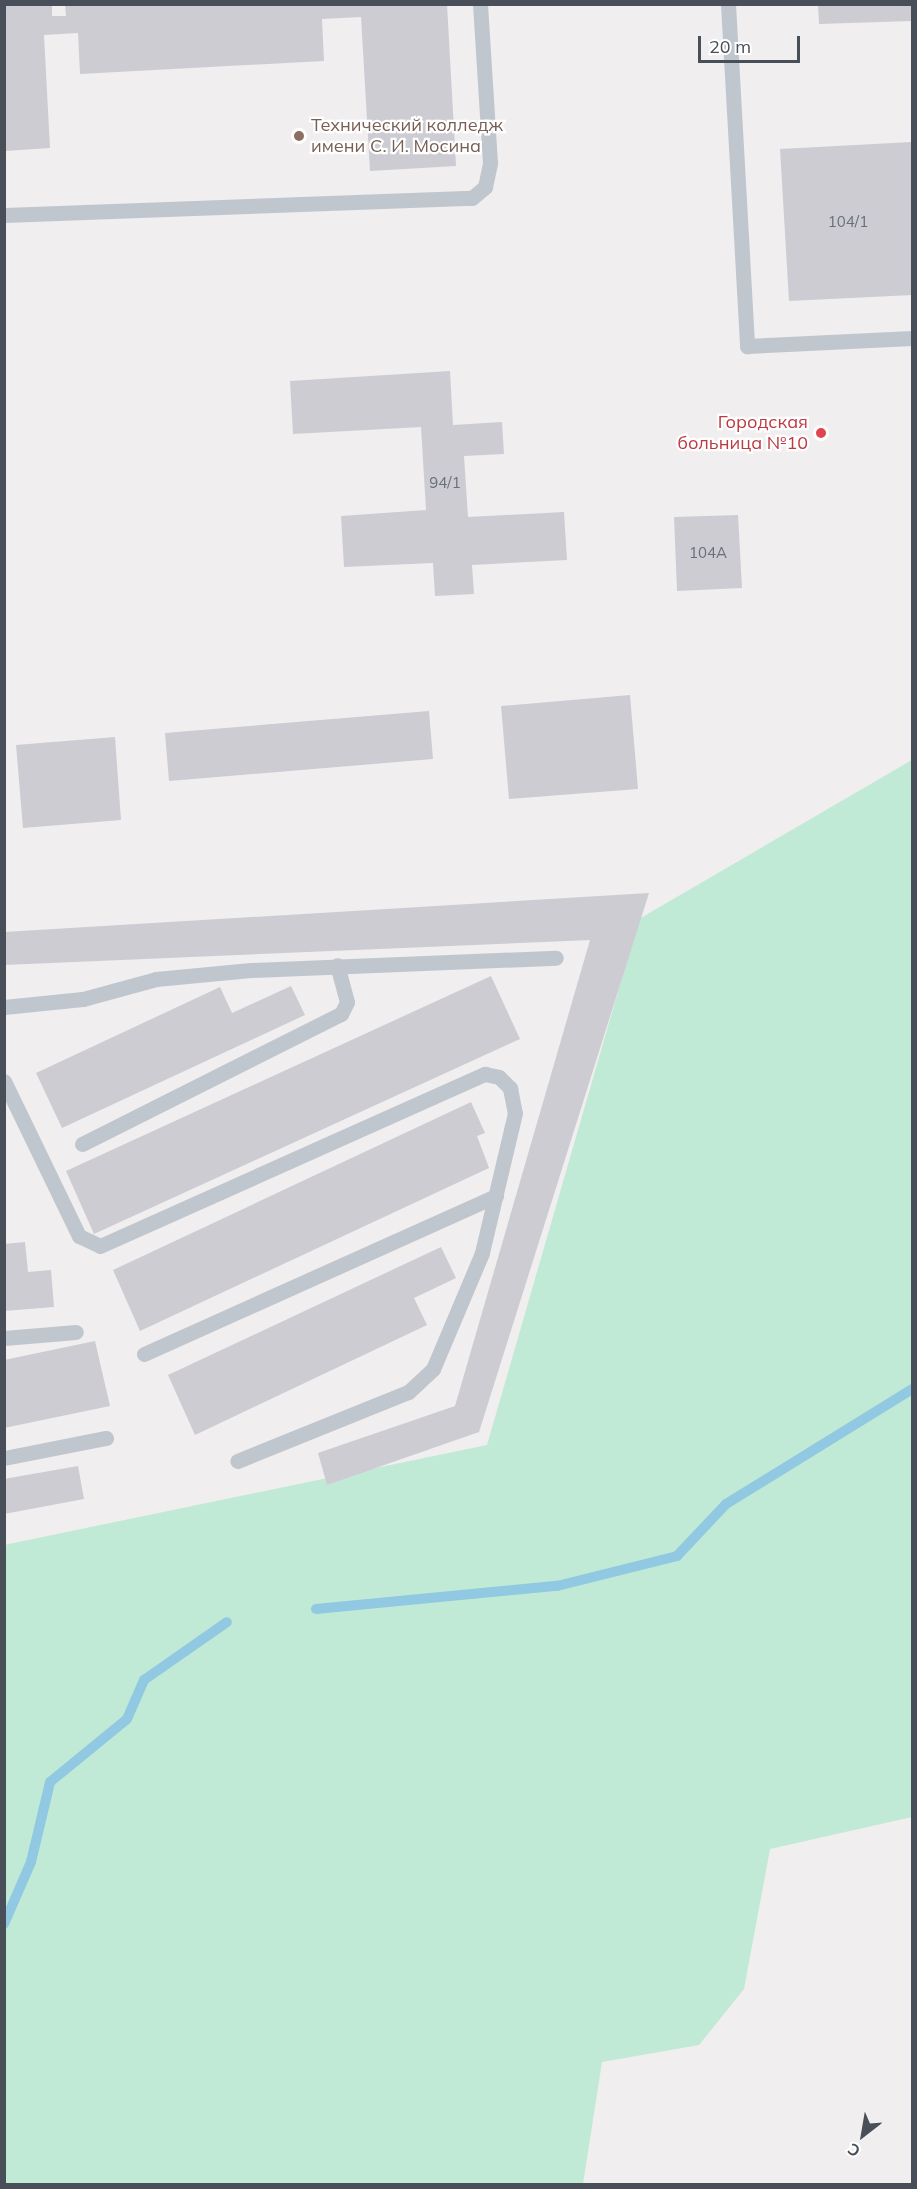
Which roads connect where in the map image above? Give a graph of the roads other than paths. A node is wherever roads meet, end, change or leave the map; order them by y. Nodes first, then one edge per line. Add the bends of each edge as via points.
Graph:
1 (480, 4) edge
2 (728, 4) edge
3 (4, 215) edge
4 (912, 338) edge
5 (556, 958) dead end
6 (337, 965) junction
7 (4, 1007) edge
8 (4, 1081) edge
9 (82, 1144) dead end
10 (496, 1196) junction
11 (76, 1332) dead end
12 (4, 1338) edge
13 (144, 1354) dead end
14 (106, 1438) dead end
15 (4, 1458) edge
16 (237, 1461) dead end

1 - 3 lane via 490,163 485,187 472,198
2 - 4 lane via 747,346
5 - 6 lane
6 - 7 lane via 156,979 83,999
6 - 9 lane via 347,1002 341,1014
8 - 10 lane via 79,1236 100,1246 485,1074 499,1077 510,1088 515,1113
10 - 13 lane
10 - 16 lane via 482,1253 441,1355 423,1380 408,1392
11 - 12 lane
14 - 15 lane

